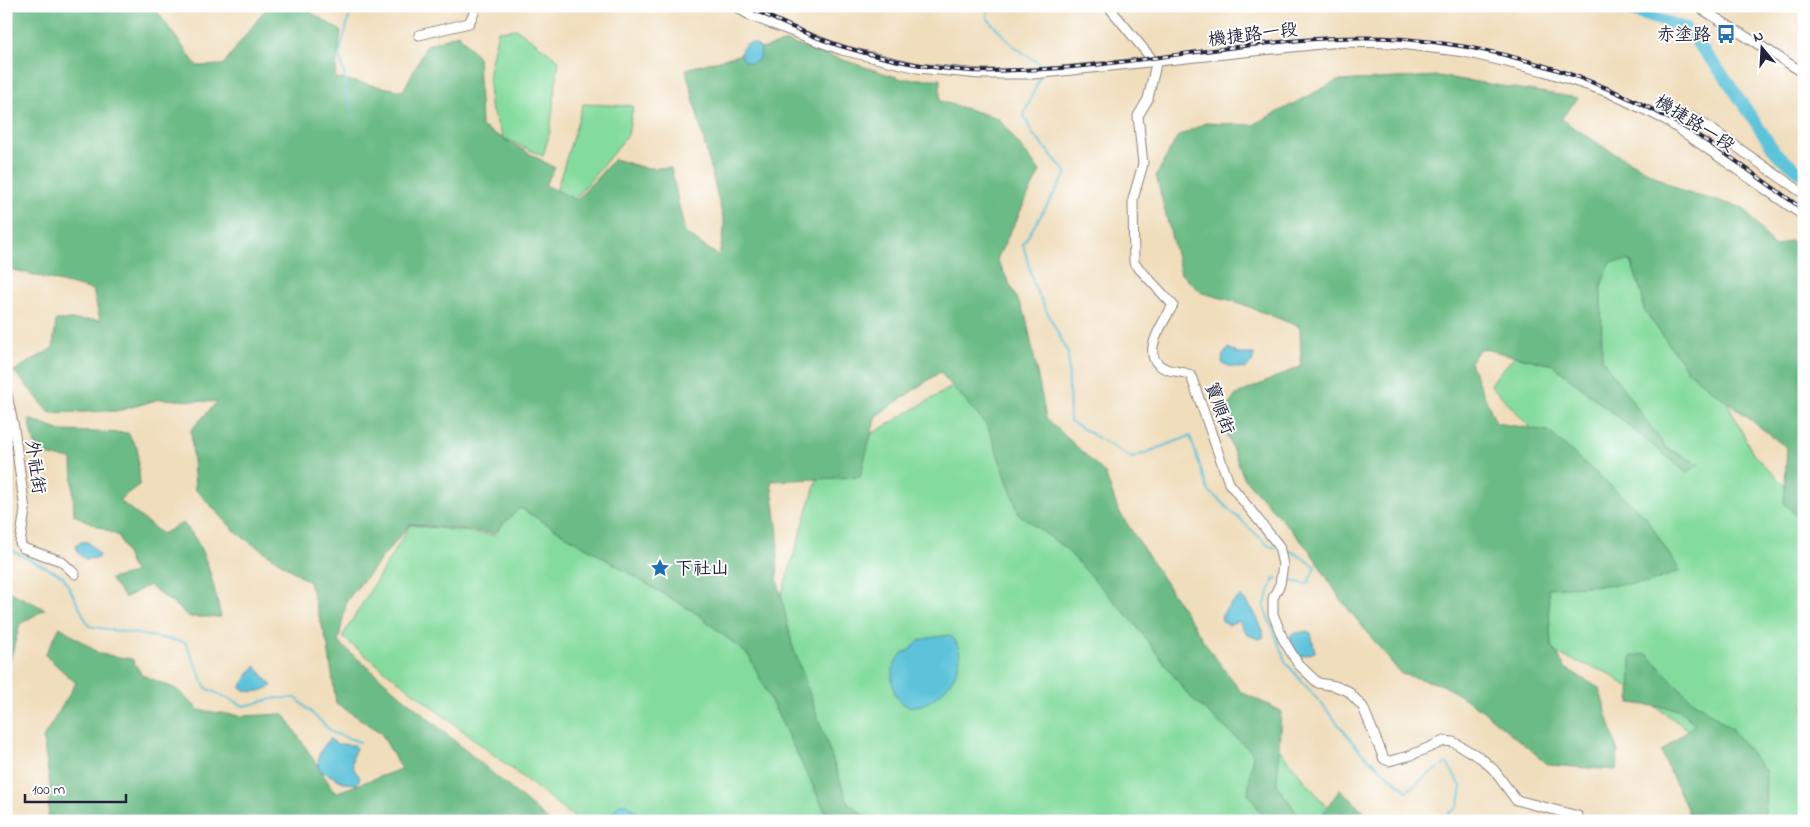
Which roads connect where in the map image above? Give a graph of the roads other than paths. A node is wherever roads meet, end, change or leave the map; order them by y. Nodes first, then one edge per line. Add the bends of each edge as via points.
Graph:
1 (473, 6) edge
2 (735, 6) edge
3 (1108, 6) edge
4 (1697, 6) edge
5 (419, 36) dead end
6 (1155, 62) junction
7 (1804, 73) edge
8 (1694, 118) dead end
9 (1804, 194) edge
10 (1804, 216) edge
11 (6, 391) edge
12 (75, 574) dead end
13 (1579, 821) edge

1 - 5 street via 474,13 469,23
2 - 6 street, 機捷路一段 via 751,16 842,50 918,68 980,74 1037,74
3 - 6 street
4 - 7 street
6 - 10 street, 機捷路一段 via 1340,42 1392,42 1465,52 1544,71 1608,92 1666,120
6 - 13 street, 寶順街 via 1148,99 1138,116 1143,164 1133,199 1134,263 1174,305 1153,342 1151,354 1155,362 1169,370 1186,372 1191,376 1228,483 1279,546 1283,565 1280,584 1273,598 1273,614 1283,639 1298,664 1318,683 1348,691 1376,734 1384,759 1389,762 1444,741 1453,742 1481,758 1516,800 1578,816
8 - 9 street, 機捷路一段
11 - 12 street, 外社街 via 25,510 20,543 23,548 61,561

